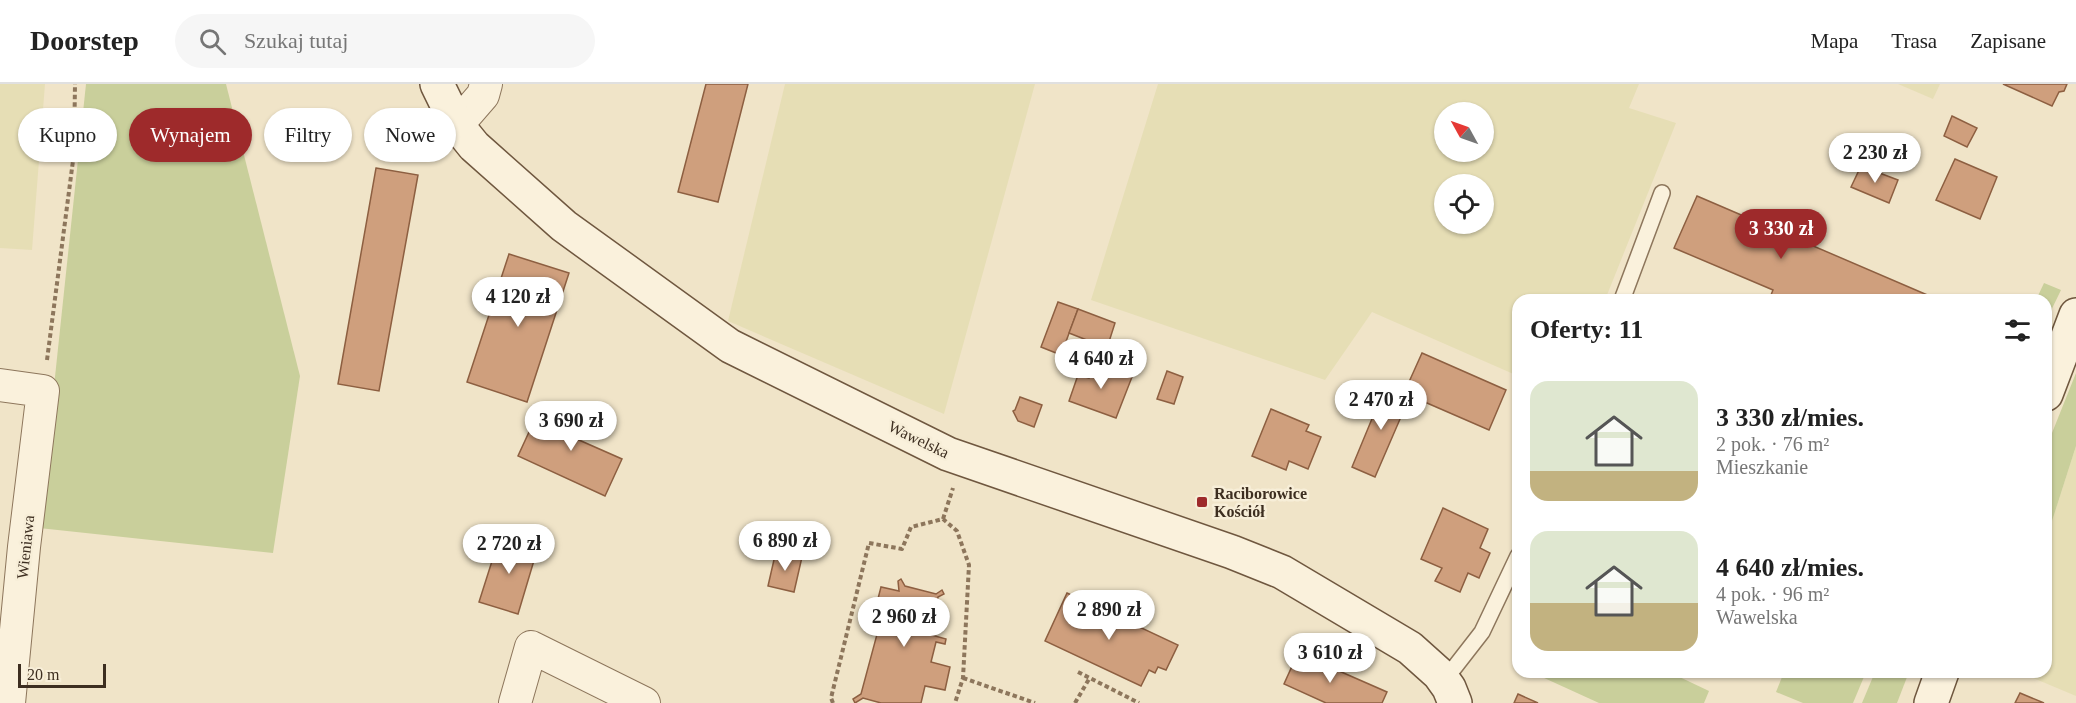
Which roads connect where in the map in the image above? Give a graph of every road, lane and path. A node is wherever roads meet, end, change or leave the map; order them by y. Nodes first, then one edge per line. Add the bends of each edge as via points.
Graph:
1 (75, 84) edge
2 (437, 84) edge
3 (486, 84) edge
4 (458, 125) junction
5 (1662, 193) dead end
6 (1624, 294) edge
7 (2076, 315) edge
8 (2052, 378) edge
9 (0, 385) edge
10 (43, 391) junction
11 (1512, 569) edge
12 (1078, 672) dead end
13 (1439, 674) junction
14 (963, 678) junction
15 (1089, 678) junction
16 (1940, 678) edge
17 (9, 703) edge
18 (515, 703) edge
19 (644, 703) edge
20 (833, 703) edge
21 (955, 703) edge
22 (1035, 703) edge
23 (1076, 703) edge
24 (1138, 703) edge
25 (1455, 703) edge
26 (1930, 703) edge

1 - 10 path via 74,153
2 - 4 street, Wawelska
3 - 4 street via 483,95
4 - 13 street, Wawelska via 474,146 564,226 730,346 948,454 1282,572 1410,648
5 - 6 lane
7 - 8 street
9 - 10 street
10 - 17 street, Wieniawa
11 - 13 lane via 1482,632 1454,668
12 - 15 path
13 - 25 street, Wawelska
14 - 20 path via 969,565 957,531 943,519 911,527 902,549 869,543 831,698
14 - 21 path
14 - 22 path
15 - 23 path
15 - 24 path
16 - 26 street
18 - 19 street via 531,647

